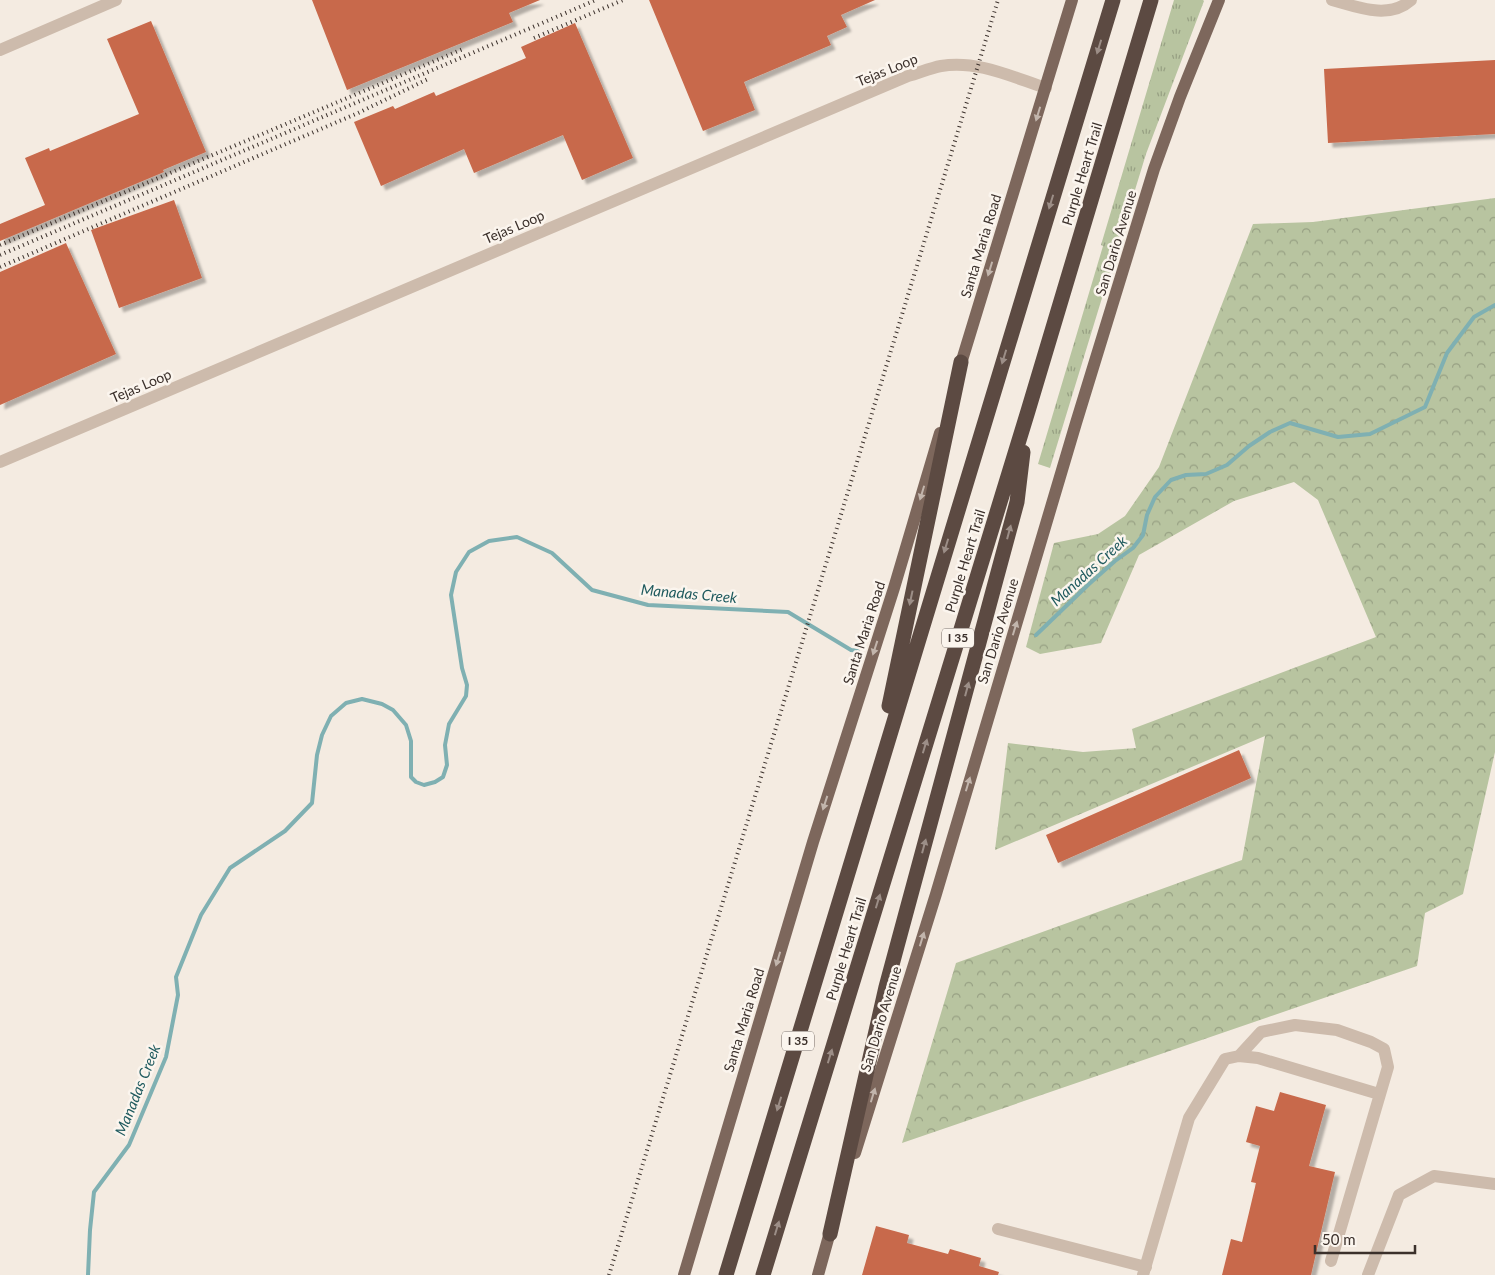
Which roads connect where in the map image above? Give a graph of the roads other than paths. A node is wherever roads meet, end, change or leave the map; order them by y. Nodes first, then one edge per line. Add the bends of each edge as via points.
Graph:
1 (116, 0) edge
2 (1072, 0) edge
3 (1113, 0) edge
4 (1152, 0) edge
5 (1219, 0) edge
6 (1332, 0) edge
7 (1411, 0) edge
8 (0, 50) edge
9 (1046, 88) junction
10 (961, 362) junction
11 (1028, 412) junction
12 (0, 462) edge
13 (868, 806) junction
14 (1239, 1056) junction
15 (1379, 1094) junction
16 (1495, 1184) edge
17 (998, 1229) dead end
18 (830, 1234) junction
19 (1331, 1261) dead end
20 (1144, 1271) edge
21 (684, 1275) edge
22 (726, 1275) edge
23 (763, 1275) edge
24 (818, 1275) edge
25 (1368, 1275) edge

1 - 8 street
2 - 9 main road, Santa Maria Road
3 -> 13 highway, Purple Heart Trail / I 35
4 - 11 highway, Purple Heart Trail / I 35
18 -> 5 main road, San Dario Avenue via 1154,169
6 - 7 street via 1371,11 1402,7
9 -> 10 main road, Santa Maria Road
9 - 12 street, Tejas Loop via 978,66 961,64 940,66 908,76
10 -> 13 highway
10 -> 21 main road, Santa Maria Road
18 -> 11 highway via 886,987 1017,502
23 -> 11 highway, Purple Heart Trail / I 35
13 -> 22 highway, Purple Heart Trail / I 35
14 - 15 street via 1258,1058
14 - 15 street via 1261,1032 1295,1025 1337,1030 1384,1049 1388,1067
14 - 20 street via 1225,1059 1189,1118
15 - 19 street
16 - 25 street via 1434,1176 1399,1195
17 - 20 street
18 - 24 main road, San Dario Avenue

